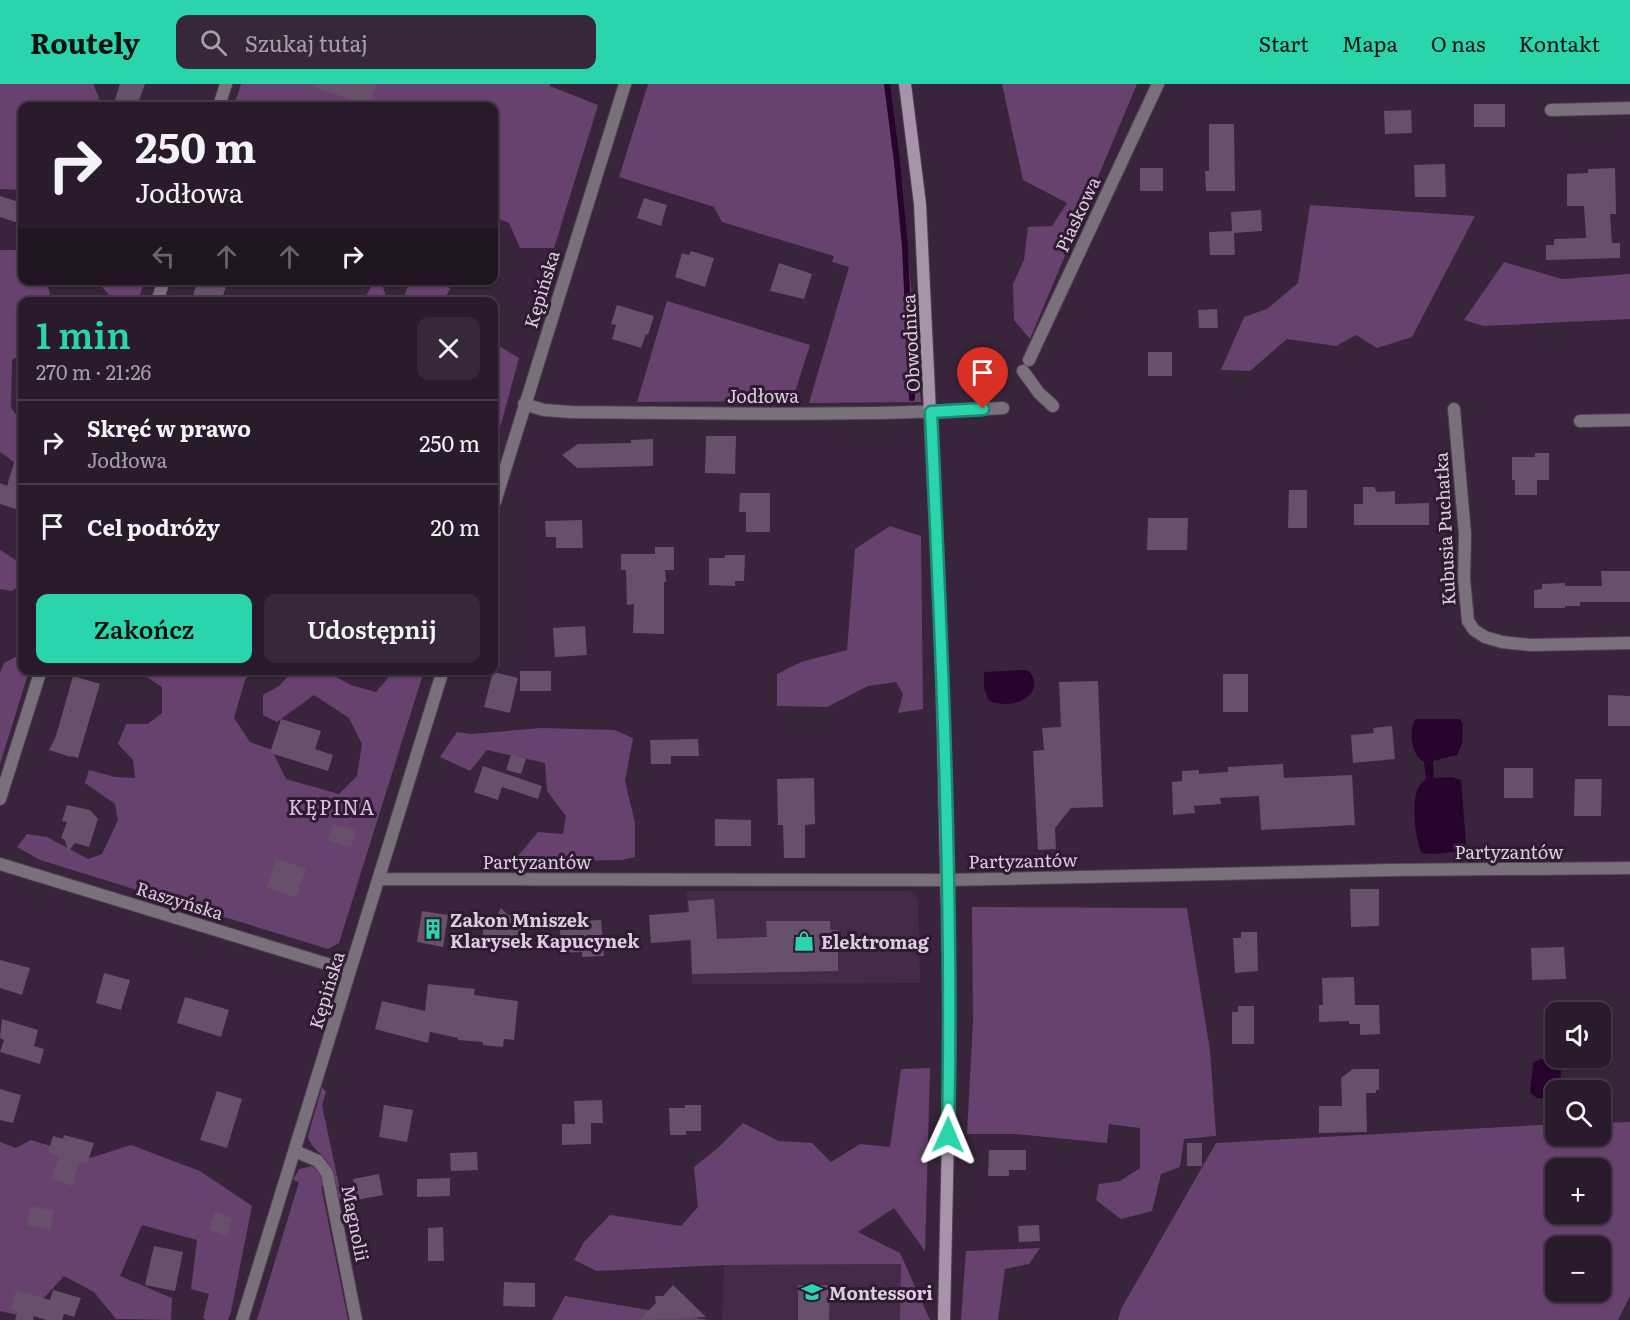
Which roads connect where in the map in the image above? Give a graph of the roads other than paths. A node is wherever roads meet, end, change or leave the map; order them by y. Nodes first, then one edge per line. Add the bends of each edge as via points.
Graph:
1 (226, 84) edge
2 (625, 84) edge
3 (905, 84) edge
4 (1158, 84) edge
5 (220, 102) edge
6 (1630, 108) edge
7 (1551, 110) dead end
8 (524, 405) junction
9 (1053, 406) dead end
10 (1003, 408) dead end
11 (1454, 409) dead end
12 (931, 412) junction
13 (1630, 420) edge
14 (1580, 421) dead end
15 (498, 493) edge
16 (1630, 643) edge
17 (39, 675) edge
18 (441, 675) edge
19 (0, 799) edge
20 (0, 864) edge
21 (1630, 868) edge
22 (380, 879) junction
23 (947, 879) junction
24 (350, 971) junction
25 (295, 1151) junction
26 (242, 1320) edge
27 (356, 1320) edge
28 (944, 1320) edge

1 - 5 street
2 - 8 street, Kępińska
3 - 12 main road, Obwodnica via 920,204
4 - 9 street, Piaskowa via 1026,365 1039,393
6 - 7 street
8 - 12 street, Jodłowa via 571,412
8 - 15 street, Kępińska
10 - 12 street, Jodłowa
11 - 16 street, Kubusia Puchatka via 1465,534 1464,579 1468,621 1474,630 1502,642 1531,645
12 - 23 main road, Obwodnica
13 - 14 street
17 - 19 street
18 - 22 street, Kępińska
20 - 24 street, Raszyńska
21 - 23 street, Partyzantów
22 - 23 street, Partyzantów
22 - 24 street, Kępińska
23 - 28 main road, Obwodnica via 950,1042
24 - 25 street, Kępińska
25 - 26 street, Kępińska
25 - 27 street, Magnolii via 318,1161 327,1173

